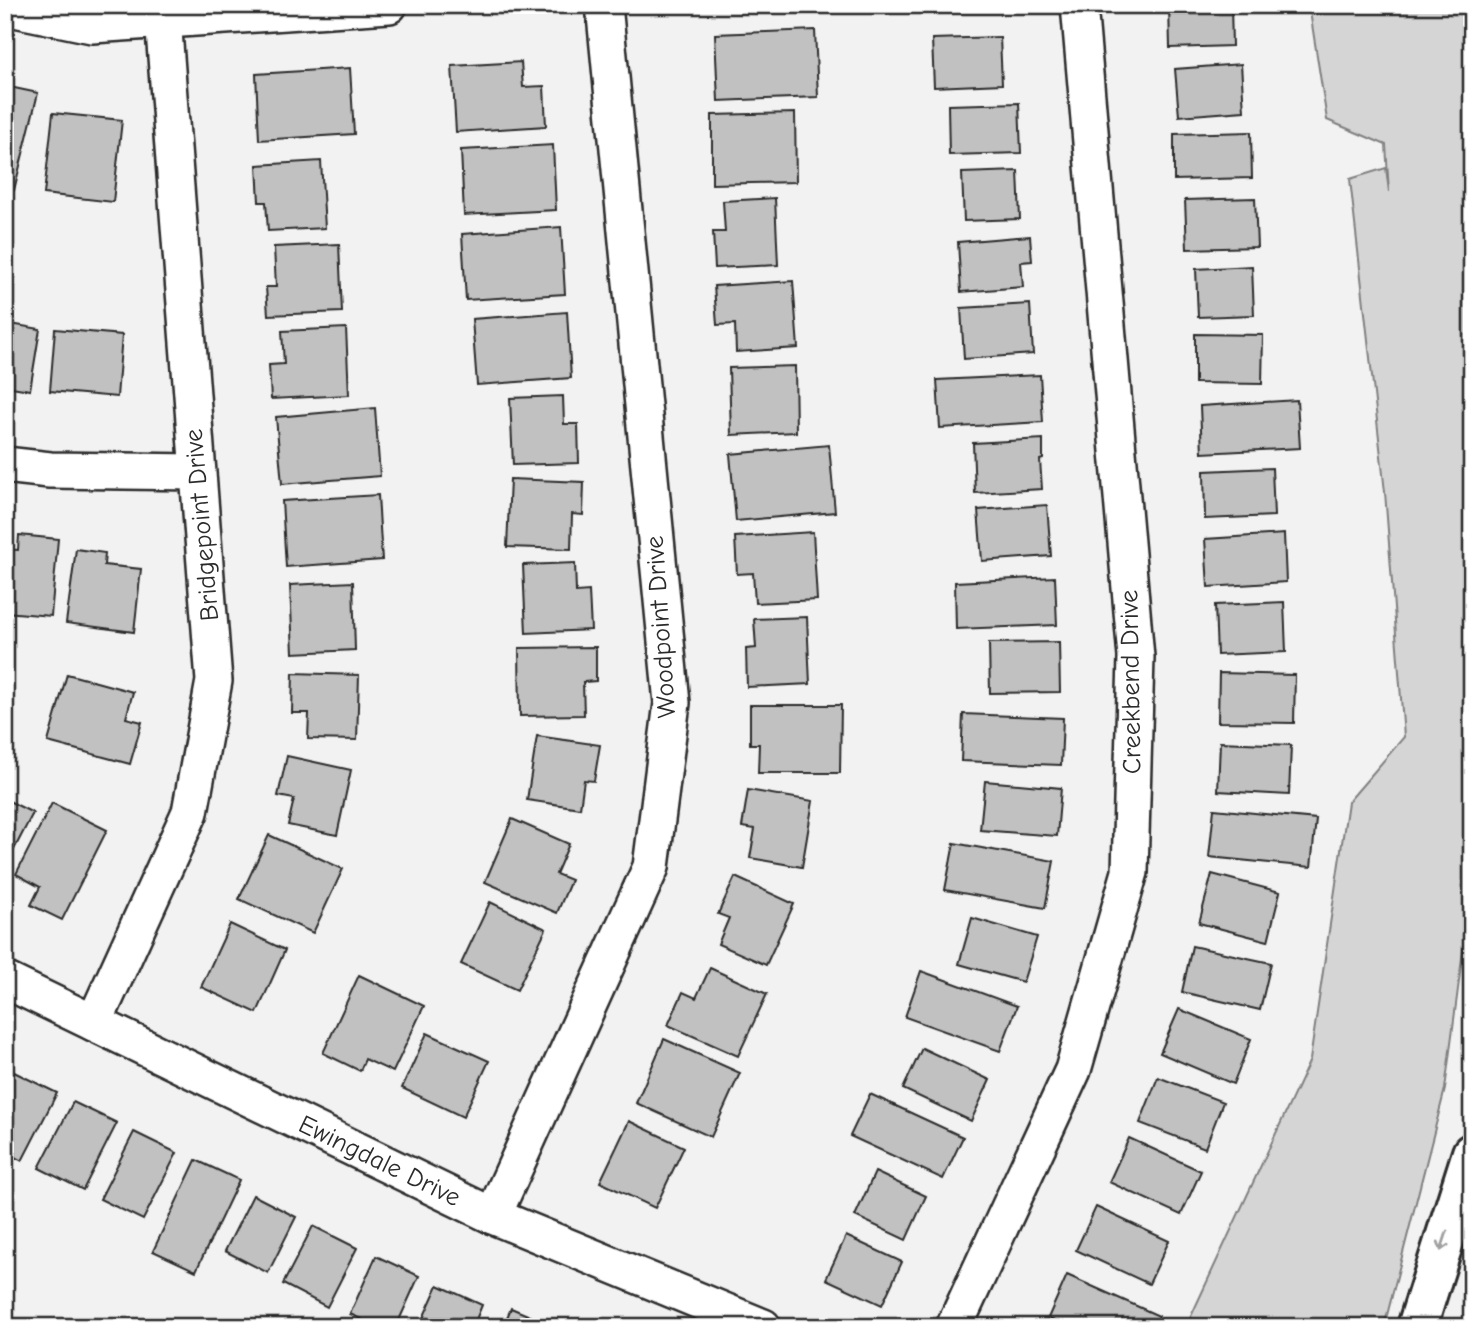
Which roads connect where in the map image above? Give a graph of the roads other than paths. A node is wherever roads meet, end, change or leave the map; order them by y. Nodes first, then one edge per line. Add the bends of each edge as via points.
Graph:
1 (389, 5) edge
2 (604, 5) edge
3 (1079, 5) edge
4 (5, 7) edge
5 (162, 13) edge
6 (5, 465) edge
7 (197, 472) junction
8 (5, 980) edge
9 (94, 1023) junction
10 (1472, 1153) edge
11 (493, 1216) junction
12 (763, 1327) edge
13 (954, 1327) edge
14 (1417, 1327) edge

1 - 5 street
2 - 11 street, Woodpoint Drive via 672,704 651,867
3 - 13 street, Creekbend Drive via 1136,657 1130,872 1073,1070
4 - 5 street via 92,25
5 - 7 street, Bridgepoint Drive
6 - 7 street
7 - 9 street, Bridgepoint Drive via 214,681 195,786 190,812
8 - 9 street, Ewingdale Drive
9 - 11 street, Ewingdale Drive
10 -> 14 highway
11 - 12 street, Ewingdale Drive

